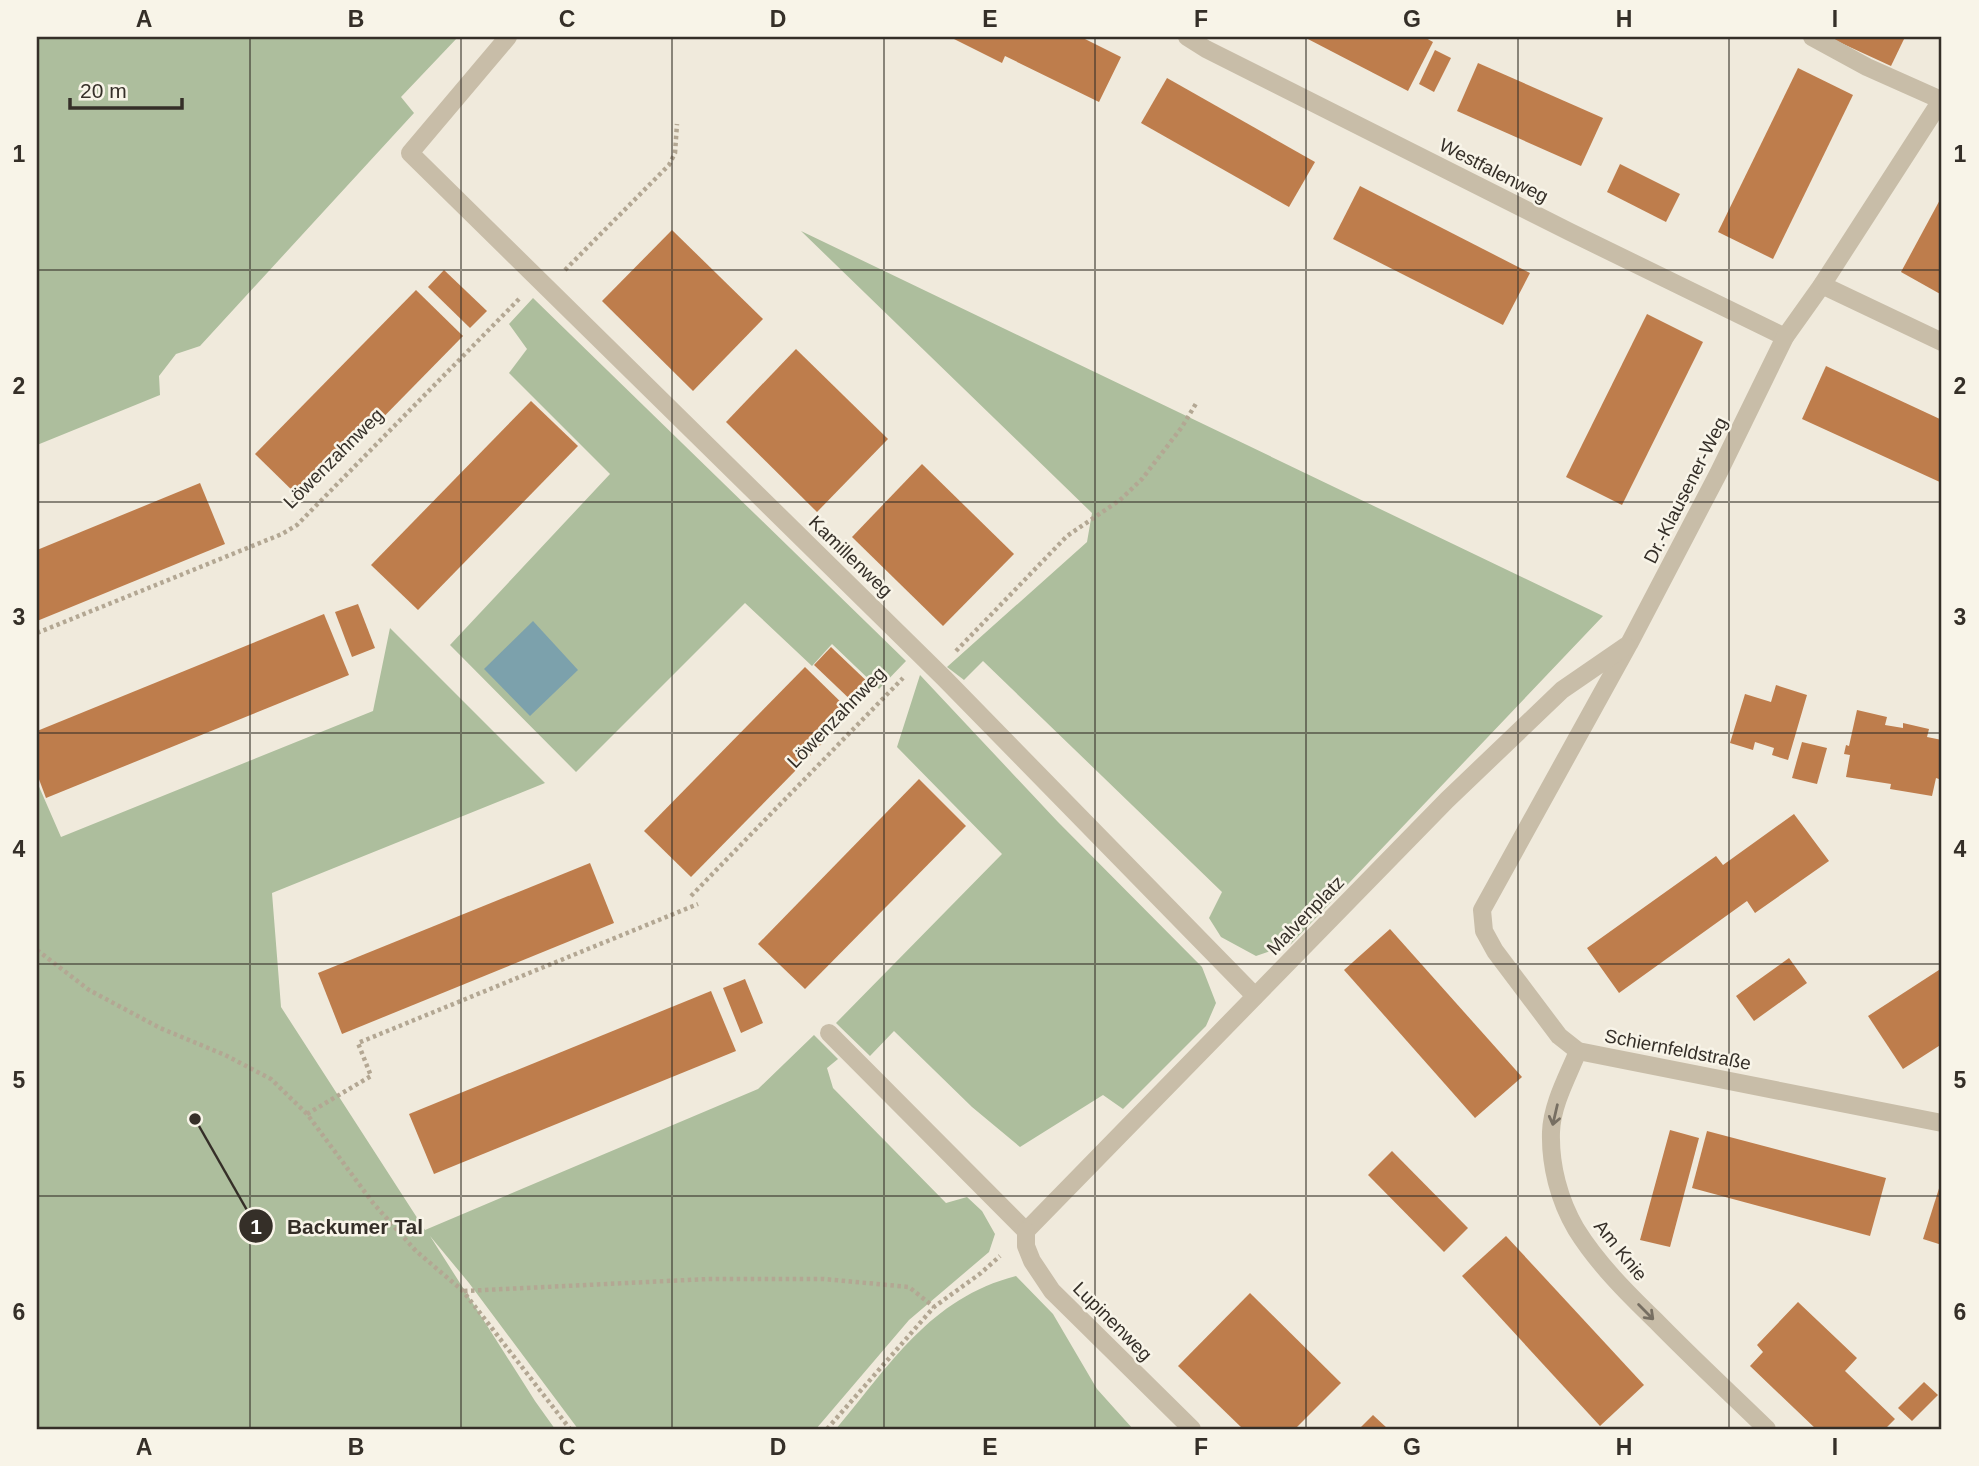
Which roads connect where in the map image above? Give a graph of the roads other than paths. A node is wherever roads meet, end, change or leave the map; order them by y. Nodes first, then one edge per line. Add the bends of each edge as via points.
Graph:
1 (508, 37) edge
2 (1187, 37) edge
3 (1812, 37) edge
4 (1942, 99) edge
5 (1822, 285) junction
6 (1785, 337) junction
7 (1942, 342) edge
8 (1629, 644) junction
9 (1482, 910) joint
10 (1255, 996) junction
11 (829, 1033) dead end
12 (1578, 1051) junction
13 (1942, 1123) edge
14 (1026, 1231) junction
15 (1192, 1429) edge
16 (1767, 1429) edge

1 - 10 street, Kamillenweg via 410,153 923,657
2 - 6 street, Westfalenweg
3 - 4 street
4 - 5 street, Dr.-Klausener-Weg
5 - 6 street, Dr.-Klausener-Weg
5 - 7 street
6 - 8 street, Dr.-Klausener-Weg
8 - 9 street, Dr.-Klausener-Weg
8 - 10 street, Malvenplatz via 1562,690
9 - 12 street, Schiernfeldstraße via 1484,931 1495,951 1559,1036
10 - 14 street, Malvenplatz
11 - 14 street
12 - 13 street, Schiernfeldstraße
12 -> 16 street, Am Knie via 1551,1130 1557,1185 1565,1207 1590,1249 1630,1295
14 - 15 street, Lupinenweg via 1032,1261 1052,1291

